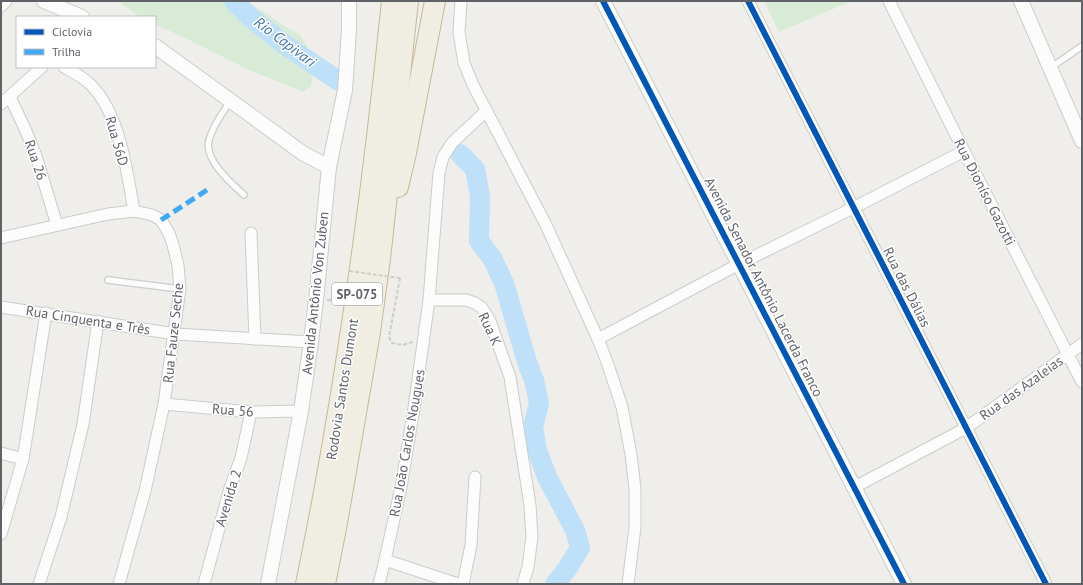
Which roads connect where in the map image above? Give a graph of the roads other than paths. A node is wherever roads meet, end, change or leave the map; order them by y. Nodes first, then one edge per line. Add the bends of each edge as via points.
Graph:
1 (6, 1) edge
2 (44, 1) edge
3 (349, 1) edge
4 (382, 1) edge
5 (392, 1) edge
6 (408, 1) edge
7 (435, 1) edge
8 (461, 1) edge
9 (604, 1) edge
10 (748, 1) edge
11 (889, 1) edge
12 (1021, 1) edge
13 (1031, 1) edge
14 (1, 6) edge
15 (80, 16) edge
16 (1082, 46) edge
17 (156, 47) edge
18 (1056, 64) junction
19 (41, 68) edge
20 (66, 68) edge
21 (384, 79) junction
22 (231, 100) junction
23 (5, 101) edge
24 (486, 111) junction
25 (1082, 121) edge
26 (1082, 141) edge
27 (964, 151) junction
28 (329, 167) junction
29 (244, 195) dead end
30 (853, 208) junction
31 (134, 211) junction
32 (57, 225) junction
33 (251, 233) dead end
34 (1, 238) edge
35 (380, 259) junction
36 (739, 264) junction
37 (108, 280) dead end
38 (180, 289) junction
39 (429, 300) junction
40 (1, 307) edge
41 (46, 313) junction
42 (98, 321) junction
43 (175, 334) junction
44 (256, 339) junction
45 (598, 339) junction
46 (311, 342) junction
47 (1082, 344) edge
48 (1068, 354) junction
49 (1082, 382) edge
50 (164, 404) junction
51 (301, 411) junction
52 (252, 412) junction
53 (966, 428) junction
54 (1, 453) edge
55 (23, 459) junction
56 (474, 477) dead end
57 (853, 488) junction
58 (1, 534) edge
59 (385, 560) junction
60 (39, 584) edge
61 (119, 584) edge
62 (204, 584) edge
63 (268, 584) edge
64 (306, 584) edge
65 (325, 584) edge
66 (379, 584) edge
67 (458, 584) edge
68 (463, 584) edge
69 (523, 584) edge
70 (628, 584) edge
71 (904, 584) edge
72 (1046, 584) edge

1 - 14 street
2 - 15 street
3 - 28 street, Avenida Antônio Von Zuben via 345,90
4 - 21 highway
5 - 21 highway, Rodovia Santos Dumont / SP-075
6 - 35 highway, Rodovia Santos Dumont / SP-075
7 - 35 highway via 406,153
8 - 24 street via 459,32 464,63
9 - 36 street, Avenida Senador Antônio Lacerda Franco
10 - 30 street, Rua das Dálias
11 - 27 street, Rua Dioníso Gazotti
12 - 26 street
13 - 18 street
16 - 18 lane
17 - 22 street
18 - 25 street
19 - 23 street
20 - 31 street, Rua 56D via 92,85 105,103 117,130
21 - 64 highway, Rodovia Santos Dumont / SP-075 via 362,259 342,389
22 - 28 street via 304,154
22 - 29 lane via 214,128 209,148 224,177
23 - 32 street, Rua 26 via 26,131
24 - 39 street via 452,143 443,157 439,173
24 - 45 street via 546,225
27 - 30 street
27 - 48 street, Rua Dioníso Gazotti
28 - 46 street, Avenida Antônio Von Zuben
30 - 36 street
30 - 53 street, Rua das Dálias
31 - 32 street, Rua Fauze Seche
31 - 38 street, Rua Fauze Seche via 161,220 169,233 178,265
32 - 34 street, Rua Fauze Seche
33 - 44 street
35 - 65 highway, Rodovia Santos Dumont / SP-075 via 370,332
36 - 45 street
36 - 57 street, Avenida Senador Antônio Lacerda Franco
37 - 38 lane
38 - 43 street, Rua Fauze Seche
39 - 59 street, Rua João Carlos Nougues via 401,487
39 - 69 street, Rua K via 466,300 482,308 490,321 510,377 530,505 532,538
40 - 41 street, Rua Cinquenta e Três
41 - 42 street, Rua Cinquenta e Três
41 - 55 street
42 - 43 street, Rua Cinquenta e Três
42 - 60 street via 83,424 60,517
43 - 44 street, Rua Cinquenta e Três
43 - 50 street, Rua Fauze Seche
44 - 46 street, Rua Cinquenta e Três
45 - 70 street via 622,407 631,454 635,489 635,527
46 - 51 street, Avenida Antônio Von Zuben
47 - 48 street, Rua das Azaleias
48 - 49 street, Rua Dioníso Gazotti
48 - 53 street, Rua das Azaleias
50 - 52 street, Rua 56
50 - 61 street, Rua Fauze Seche via 145,491
51 - 52 street, Rua 56
51 - 63 street, Avenida Antônio Von Zuben
52 - 62 street, Avenida 2
53 - 57 street, Rua das Azaleias
53 - 72 street, Rua das Dálias
54 - 55 street
55 - 58 street
56 - 68 street via 471,545
57 - 71 street, Avenida Senador Antônio Lacerda Franco
59 - 66 street, Rua João Carlos Nougues
59 - 67 street

